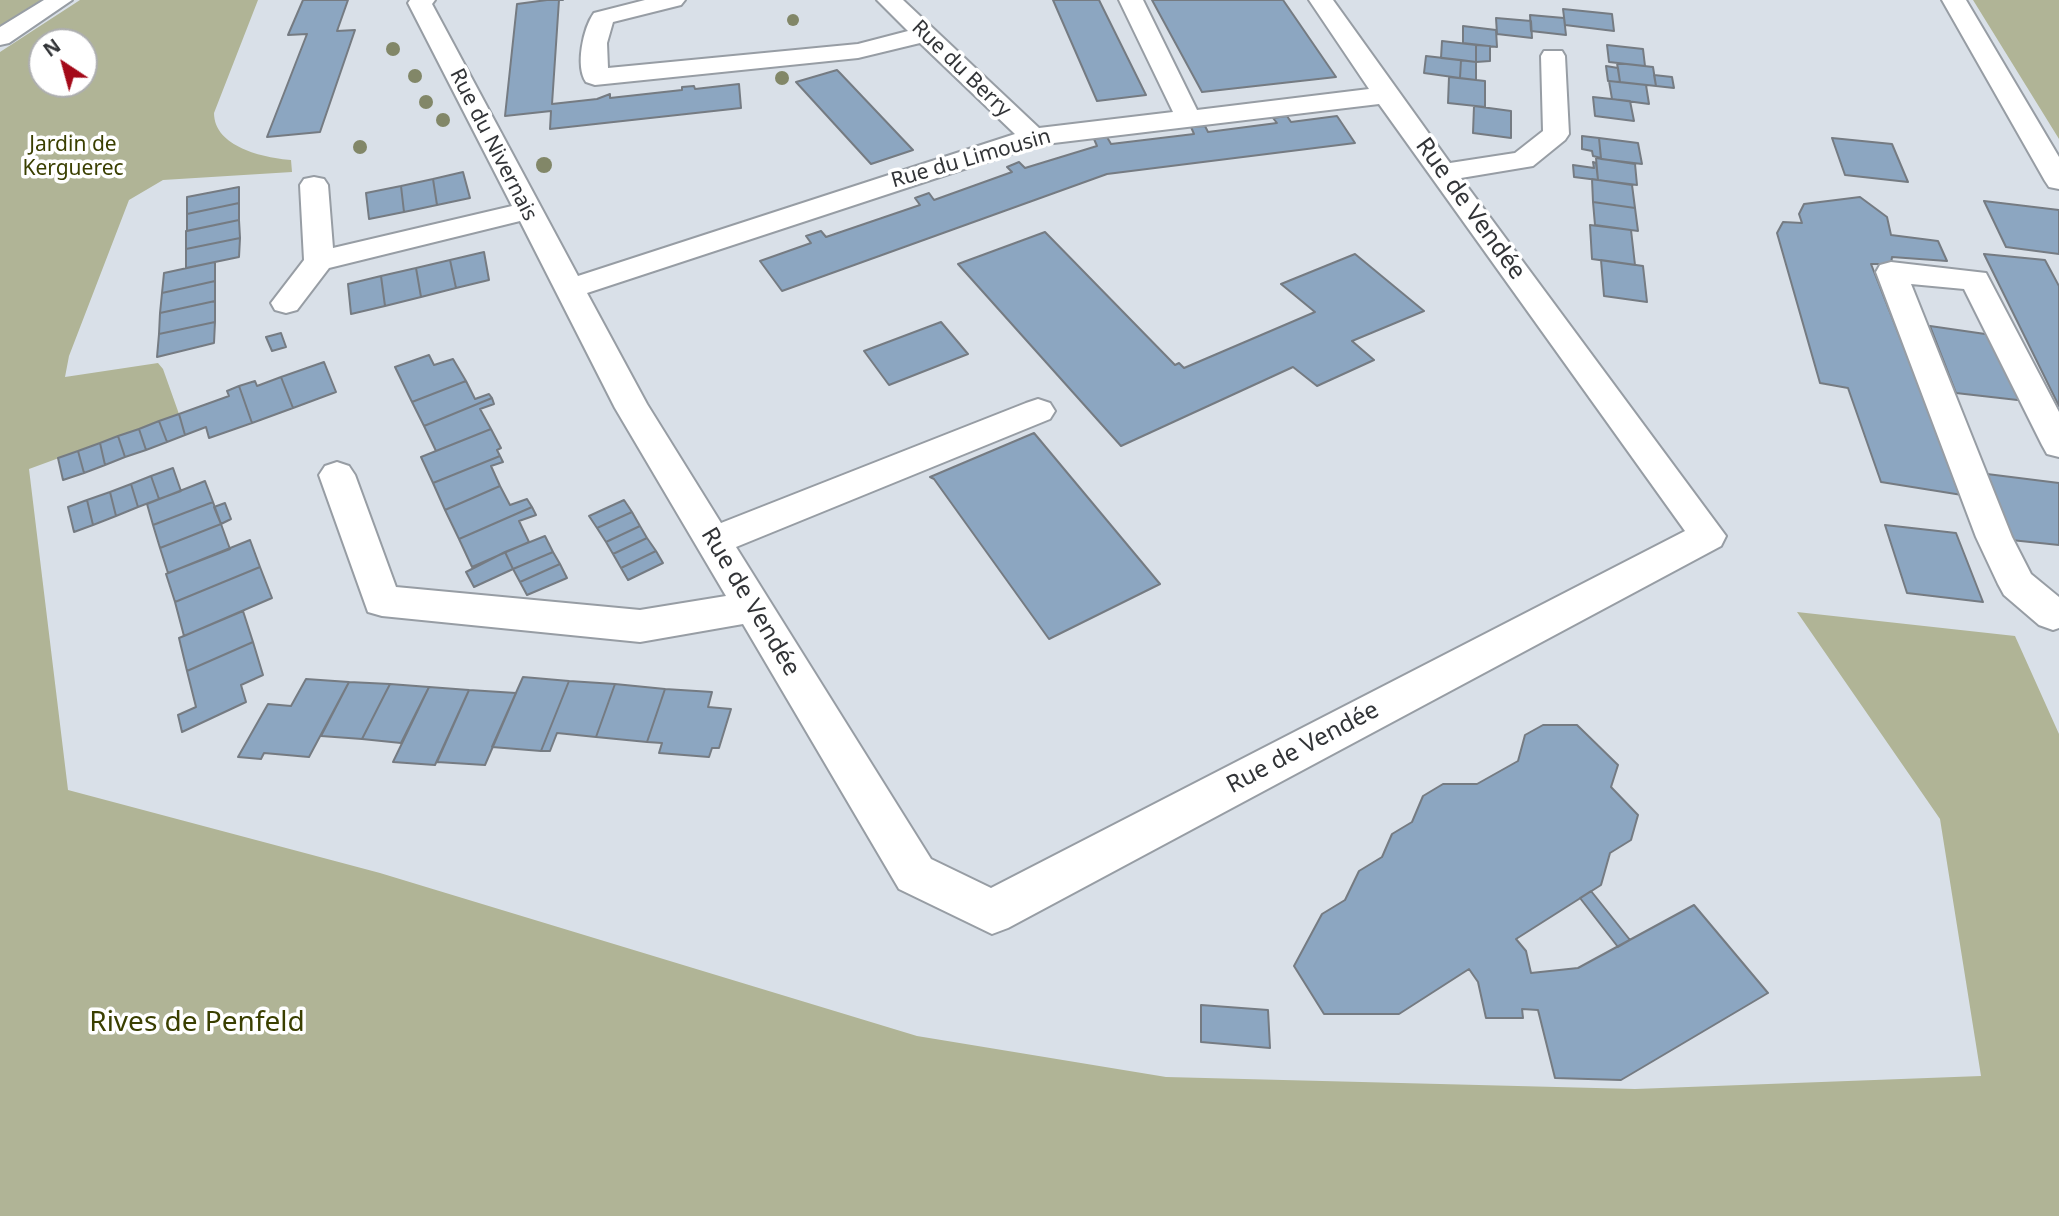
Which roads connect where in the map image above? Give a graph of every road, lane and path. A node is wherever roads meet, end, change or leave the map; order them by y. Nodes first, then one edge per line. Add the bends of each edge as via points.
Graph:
1 (60, 0) edge
2 (423, 0) edge
3 (673, 0) edge
4 (888, 0) edge
5 (1130, 0) edge
6 (1321, 0) edge
7 (1954, 0) edge
8 (924, 34) junction
9 (0, 38) edge
10 (1553, 56) dead end
11 (1386, 95) junction
12 (1188, 117) junction
13 (1033, 137) junction
14 (1443, 172) junction
15 (2059, 181) edge
16 (314, 185) dead end
17 (527, 211) junction
18 (318, 261) junction
19 (569, 289) junction
20 (286, 303) dead end
21 (1038, 411) dead end
22 (2059, 445) edge
23 (337, 475) dead end
24 (713, 541) junction
25 (751, 607) junction
26 (2057, 615) edge

1 - 9 street
2 - 17 street, Rue du Nivernais via 420,3
3 - 8 street via 602,18 595,43 595,77 858,51
4 - 8 street, Rue du Berry
5 - 12 street
6 - 11 street, Rue de Vendée
7 - 15 street
8 - 13 street, Rue du Berry
10 - 14 street via 1556,134 1523,160
11 - 12 street, Rue du Limousin
11 - 14 street, Rue de Vendée
12 - 13 street, Rue du Limousin
13 - 19 street, Rue du Limousin
14 - 25 street, Rue de Vendée via 1708,536 992,912 915,874
16 - 18 street
17 - 18 street
17 - 19 street, Rue du Nivernais
18 - 20 street
19 - 24 street, Rue de Vendée via 632,408
21 - 24 street
22 - 26 street via 1975,280 1891,272 1994,537 2017,584
23 - 25 street via 382,601 640,626
24 - 25 street, Rue de Vendée

